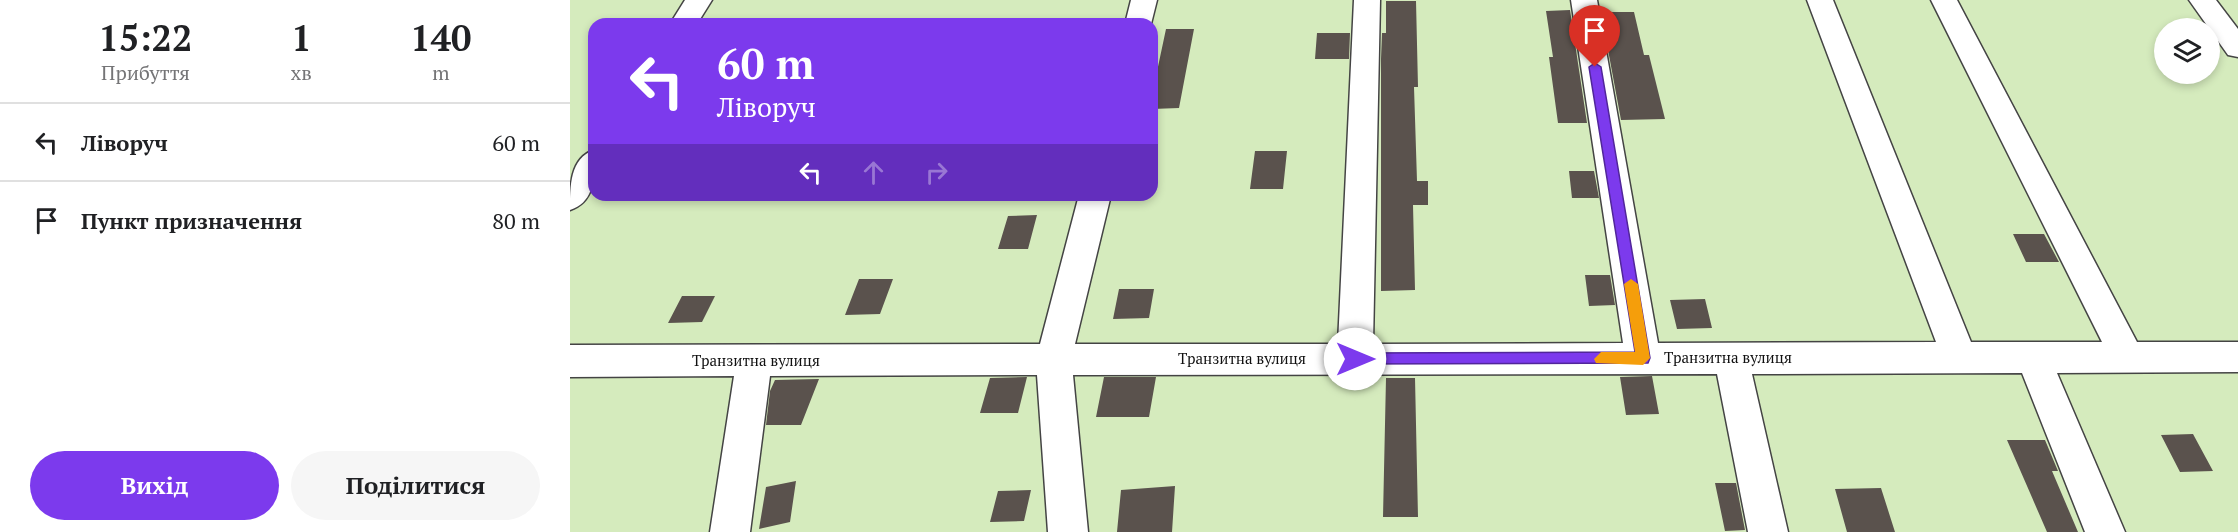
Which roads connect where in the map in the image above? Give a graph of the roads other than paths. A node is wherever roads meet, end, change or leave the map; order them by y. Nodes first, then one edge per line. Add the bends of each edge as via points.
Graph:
1 (699, 0) edge
2 (1144, 0) edge
3 (1367, 0) edge
4 (1584, 0) edge
5 (1820, 0) edge
6 (1944, 0) edge
7 (2202, 0) edge
8 (687, 18) edge
9 (1140, 18) edge
10 (2238, 48) edge
11 (588, 170) edge
12 (570, 198) edge
13 (1094, 201) edge
14 (2033, 357) junction
15 (2127, 357) junction
16 (2238, 357) edge
17 (1643, 358) junction
18 (1731, 358) junction
19 (1960, 358) junction
20 (1355, 359) junction
21 (1054, 360) junction
22 (570, 361) edge
23 (754, 361) junction
24 (730, 532) edge
25 (1068, 532) edge
26 (1768, 532) edge
27 (2105, 532) edge

1 - 8 street
2 - 9 street
3 - 20 street
4 - 17 street
5 - 19 street
6 - 15 street
7 - 10 street
11 - 12 street
13 - 21 street
14 - 15 street, Транзитна вулиця
14 - 19 street, Транзитна вулиця
14 - 27 street
15 - 16 street, Транзитна вулиця
17 - 18 street, Транзитна вулиця
17 - 20 street, Транзитна вулиця
18 - 19 street, Транзитна вулиця
18 - 26 street
20 - 21 street, Транзитна вулиця
21 - 23 street, Транзитна вулиця
21 - 25 street
22 - 23 street, Транзитна вулиця
23 - 24 street

